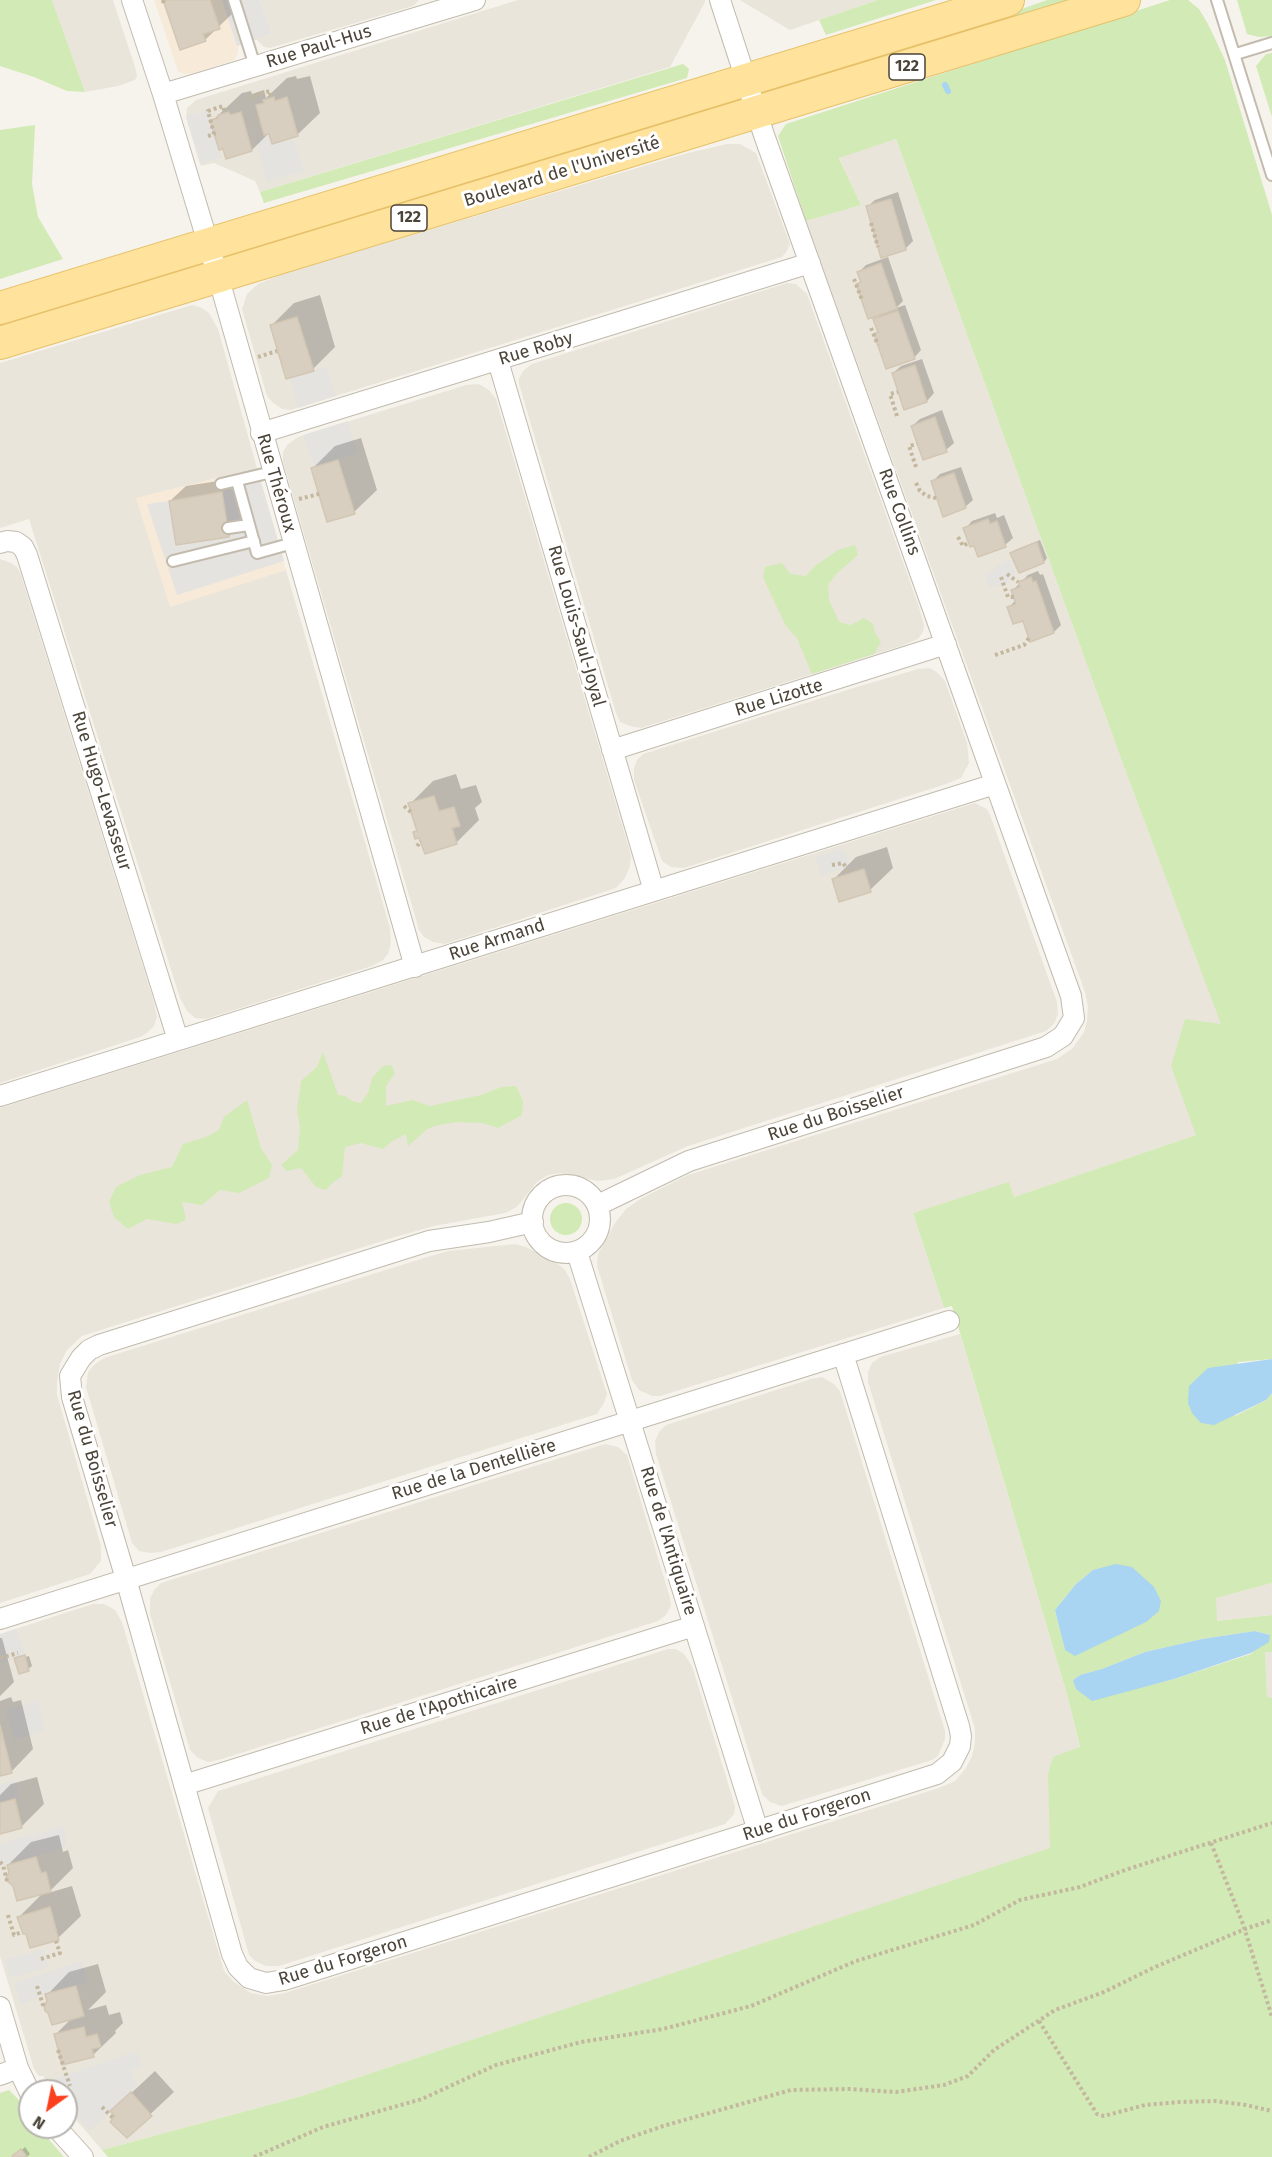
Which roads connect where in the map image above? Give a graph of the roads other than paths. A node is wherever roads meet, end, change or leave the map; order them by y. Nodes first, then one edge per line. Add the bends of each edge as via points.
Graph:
1 (132, 0) edge
2 (234, 0) edge
3 (475, 0) edge
4 (720, 0) edge
5 (1008, 0) edge
6 (1124, 0) edge
7 (1217, 0) edge
8 (435, 6) edge
9 (1272, 44) edge
10 (1236, 54) junction
11 (255, 66) junction
12 (746, 81) junction
13 (163, 93) junction
14 (757, 113) junction
15 (1272, 175) edge
16 (208, 244) junction
17 (810, 263) junction
18 (218, 276) junction
19 (0, 308) edge
20 (0, 343) edge
21 (498, 361) junction
22 (261, 433) junction
23 (272, 472) junction
24 (237, 481) junction
25 (221, 484) dead end
26 (249, 525) junction
27 (228, 528) dead end
28 (254, 541) junction
29 (293, 543) junction
30 (10, 544) edge
31 (173, 561) dead end
32 (946, 644) junction
33 (612, 750) junction
34 (995, 784) junction
35 (654, 891) junction
36 (415, 967) junction
37 (1071, 1025) joint
38 (178, 1040) junction
39 (0, 1096) edge
40 (598, 1205) junction
41 (532, 1222) junction
42 (577, 1252) junction
43 (949, 1322) dead end
44 (843, 1354) junction
45 (630, 1422) junction
46 (126, 1579) junction
47 (0, 1619) edge
48 (694, 1626) junction
49 (184, 1785) junction
50 (758, 1831) junction
51 (249, 1978) joint
52 (0, 2007) edge
53 (9, 2072) edge
54 (67, 2139) edge
55 (83, 2157) edge

1 - 13 street, Rue Théroux
2 - 11 lane
3 - 8 street, Rue Paul-Hus
4 - 12 street, Rue Collins
5 - 12 main road, Boulevard de l'Université
6 - 14 main road, Boulevard de l'Université / 122
7 - 10 lane
8 - 11 street, Rue Paul-Hus
9 - 10 lane
10 - 15 lane
11 - 13 street, Rue Paul-Hus
12 - 14 street, Rue Collins
12 - 16 main road, Boulevard de l'Université
13 - 16 street, Rue Théroux
14 - 17 street, Rue Collins
14 - 18 main road, Boulevard de l'Université / 122
16 - 18 street, Rue Théroux
16 - 19 main road, Boulevard de l'Université
17 - 21 street, Rue Roby
17 - 32 street, Rue Collins
18 - 20 main road, Boulevard de l'Université / 122
18 - 22 street, Rue Théroux
21 - 22 street, Rue Roby
21 - 33 street, Rue Louis-Saul-Joyal
22 - 23 street, Rue Théroux
23 - 24 lane
23 - 29 street, Rue Théroux
24 - 25 lane
24 - 26 lane
26 - 27 lane
26 - 28 lane
28 - 29 lane via 257,553
28 - 31 lane
29 - 36 street, Rue Théroux
30 - 38 street, Rue Hugo-Levasseur via 27,555
32 - 33 street, Rue Lizotte
32 - 34 street, Rue Collins
33 - 35 street, Rue Louis-Saul-Joyal
34 - 35 street, Rue Armand
34 - 37 street, Rue Collins via 1071,996
35 - 36 street, Rue Armand
36 - 38 street, Rue Armand
37 - 40 street, Rue du Boisselier via 1046,1047 689,1161
38 - 39 street, Rue Armand
40 - 41 street via 577,1187 558,1187 536,1204
40 - 42 street via 598,1233 586,1248
41 - 42 street via 538,1238 551,1250
41 - 46 street, Rue du Boisselier via 429,1241 89,1350 74,1368 70,1386
42 - 45 street, Rue de l'Antiquaire
43 - 44 street, Rue de la Dentellière
44 - 45 street, Rue de la Dentellière
44 - 50 street, Rue du Forgeron via 962,1736 952,1762 937,1774
45 - 46 street, Rue de la Dentellière
45 - 48 street, Rue de l'Antiquaire
46 - 47 street, Rue de la Dentellière
46 - 49 street, Rue du Boisselier
48 - 49 street, Rue de l'Apothicaire
48 - 50 street, Rue de l'Antiquaire
49 - 51 street, Rue du Boisselier via 232,1954
50 - 51 street, Rue du Forgeron via 284,1980 266,1983
52 - 53 street
54 - 55 street

